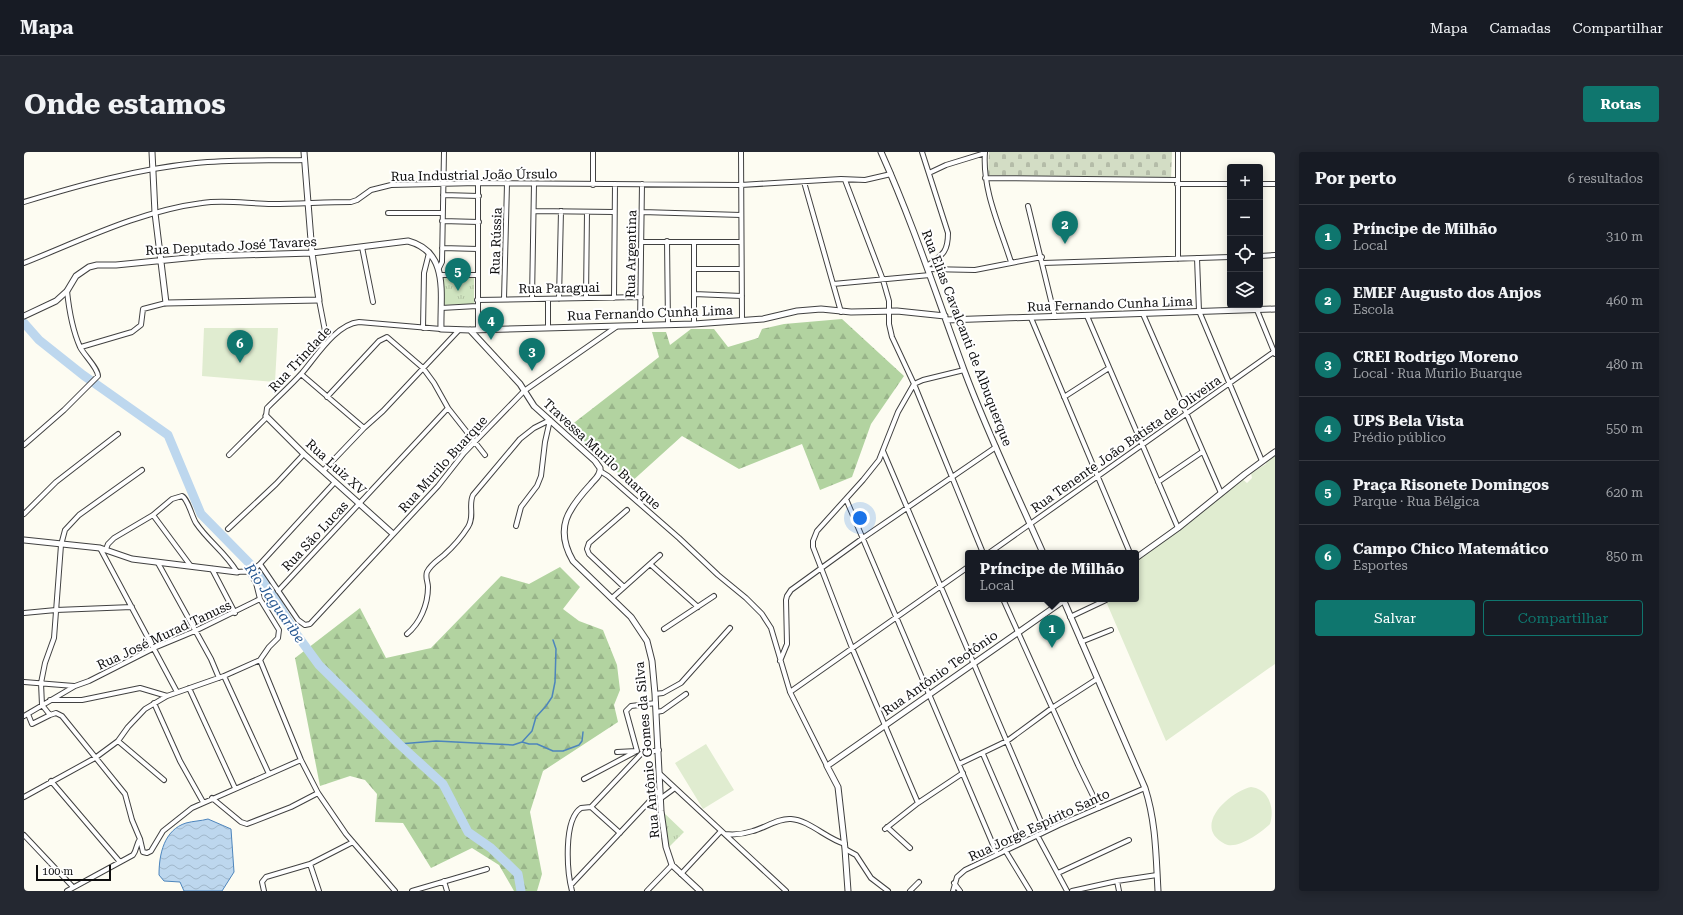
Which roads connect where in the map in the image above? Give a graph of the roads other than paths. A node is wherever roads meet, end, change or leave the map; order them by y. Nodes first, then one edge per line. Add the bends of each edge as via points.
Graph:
1 (152, 152) edge
2 (304, 152) edge
3 (444, 152) edge
4 (593, 152) edge
5 (741, 152) edge
6 (881, 152) edge
7 (922, 152) edge
8 (985, 152) edge
9 (1178, 152) edge
10 (305, 160) junction
11 (152, 169) junction
12 (929, 173) junction
13 (891, 174) junction
14 (985, 178) junction
15 (845, 180) junction
16 (804, 182) junction
17 (1177, 182) junction
18 (443, 184) junction
19 (478, 184) junction
20 (507, 184) junction
21 (534, 184) junction
22 (615, 184) junction
23 (642, 184) junction
24 (1227, 184) edge
25 (1263, 184) edge
26 (1275, 184) edge
27 (593, 185) junction
28 (741, 185) junction
29 (443, 195) junction
30 (479, 196) junction
31 (24, 202) edge
32 (308, 202) junction
33 (1028, 206) dead end
34 (534, 211) junction
35 (561, 211) junction
36 (587, 212) junction
37 (614, 212) junction
38 (642, 212) junction
39 (154, 213) junction
40 (388, 213) dead end
41 (442, 213) junction
42 (741, 215) junction
43 (442, 222) junction
44 (479, 222) junction
45 (667, 241) junction
46 (641, 242) junction
47 (694, 242) junction
48 (741, 242) junction
49 (362, 247) junction
50 (442, 248) junction
51 (478, 249) junction
52 (312, 253) junction
53 (429, 253) junction
54 (1275, 255) edge
55 (1263, 256) edge
56 (1042, 257) junction
57 (1227, 257) edge
58 (1197, 258) junction
59 (162, 259) junction
60 (1178, 259) junction
61 (1011, 262) junction
62 (1043, 263) junction
63 (24, 264) edge
64 (439, 268) junction
65 (928, 268) junction
66 (694, 269) junction
67 (742, 269) junction
68 (440, 275) junction
69 (478, 275) junction
70 (930, 275) junction
71 (883, 280) junction
72 (833, 284) junction
73 (67, 291) junction
74 (694, 294) junction
75 (742, 296) junction
76 (641, 297) junction
77 (586, 298) junction
78 (614, 298) junction
79 (504, 299) junction
80 (532, 299) junction
81 (548, 299) junction
82 (560, 299) junction
83 (319, 300) junction
84 (477, 300) junction
85 (373, 302) dead end
86 (166, 303) junction
87 (477, 306) junction
88 (441, 308) junction
89 (1275, 309) edge
90 (890, 310) junction
91 (1257, 310) junction
92 (1199, 311) junction
93 (842, 312) junction
94 (1143, 314) junction
95 (24, 316) edge
96 (1087, 316) junction
97 (1055, 317) junction
98 (946, 318) junction
99 (1031, 318) junction
100 (742, 320) junction
101 (355, 322) joint
102 (668, 324) junction
103 (694, 324) junction
104 (640, 325) junction
105 (616, 326) junction
106 (423, 328) junction
107 (548, 328) junction
108 (441, 329) junction
109 (459, 330) junction
110 (470, 330) junction
111 (478, 330) junction
112 (81, 347) junction
113 (321, 348) junction
114 (1275, 353) edge
115 (423, 368) junction
116 (1109, 368) junction
117 (964, 370) junction
118 (301, 374) junction
119 (1229, 383) junction
120 (914, 384) junction
121 (524, 391) junction
122 (327, 397) junction
123 (1064, 397) junction
124 (448, 408) junction
125 (1186, 414) junction
126 (266, 416) junction
127 (550, 420) junction
128 (364, 428) junction
129 (118, 434) dead end
130 (474, 442) junction
131 (24, 445) edge
132 (1142, 445) junction
133 (996, 447) junction
134 (883, 451) junction
135 (1202, 452) junction
136 (1275, 452) edge
137 (304, 454) junction
138 (485, 455) dead end
139 (229, 456) dead end
140 (1262, 461) junction
141 (142, 470) dead end
142 (323, 471) junction
143 (600, 471) junction
144 (1097, 476) junction
145 (951, 477) junction
146 (335, 482) junction
147 (1158, 482) junction
148 (1220, 493) junction
149 (846, 499) junction
150 (359, 503) junction
151 (907, 507) junction
152 (627, 510) dead end
153 (24, 514) edge
154 (153, 515) junction
155 (1030, 524) junction
156 (516, 526) dead end
157 (1178, 528) junction
158 (228, 529) dead end
159 (392, 533) junction
160 (863, 538) junction
161 (24, 540) edge
162 (61, 545) junction
163 (103, 548) junction
164 (982, 550) edge
165 (993, 550) edge
166 (1042, 550) edge
167 (1129, 550) edge
168 (660, 555) dead end
169 (1139, 556) edge
170 (158, 563) junction
171 (650, 564) junction
172 (190, 565) junction
173 (259, 566) junction
174 (212, 569) junction
175 (822, 569) junction
176 (965, 569) edge
177 (236, 572) junction
178 (251, 572) junction
179 (940, 586) junction
180 (624, 587) junction
181 (278, 591) junction
182 (714, 596) dead end
183 (612, 598) junction
184 (260, 599) junction
185 (1004, 602) edge
186 (1060, 602) edge
187 (1065, 602) edge
188 (1102, 602) edge
189 (132, 607) junction
190 (698, 607) junction
191 (56, 610) junction
192 (235, 612) junction
193 (24, 613) edge
194 (1070, 617) junction
195 (897, 618) junction
196 (730, 628) dead end
197 (664, 629) dead end
198 (1112, 630) dead end
199 (195, 632) junction
200 (1018, 632) junction
201 (407, 634) dead end
202 (1081, 642) junction
203 (154, 648) junction
204 (852, 648) junction
205 (260, 660) junction
206 (780, 661) junction
207 (973, 664) junction
208 (224, 676) junction
209 (219, 678) junction
210 (1097, 679) junction
211 (24, 682) edge
212 (41, 683) junction
213 (75, 686) junction
214 (189, 688) junction
215 (177, 692) junction
216 (790, 692) junction
217 (655, 694) junction
218 (686, 694) dead end
219 (929, 694) junction
220 (167, 696) junction
221 (49, 700) junction
222 (656, 702) junction
223 (154, 703) junction
224 (42, 705) junction
225 (1052, 708) junction
226 (656, 712) junction
227 (26, 715) edge
228 (50, 715) junction
229 (885, 725) junction
230 (118, 741) junction
231 (1007, 741) junction
232 (659, 750) junction
233 (617, 752) dead end
234 (639, 752) junction
235 (983, 754) junction
236 (95, 758) junction
237 (301, 760) junction
238 (959, 764) junction
239 (827, 766) junction
240 (963, 773) junction
241 (269, 774) junction
242 (660, 774) junction
243 (584, 779) dead end
244 (164, 780) dead end
245 (51, 782) junction
246 (235, 788) junction
247 (675, 788) junction
248 (1145, 788) junction
249 (660, 790) junction
250 (318, 793) junction
251 (24, 796) edge
252 (212, 798) junction
253 (660, 799) junction
254 (203, 802) junction
255 (918, 803) junction
256 (590, 807) junction
257 (1100, 808) junction
258 (1045, 831) junction
259 (620, 833) junction
260 (723, 833) junction
261 (24, 835) edge
262 (1037, 835) junction
263 (140, 839) junction
264 (1129, 840) dead end
265 (353, 842) junction
266 (1021, 842) junction
267 (845, 847) junction
268 (910, 848) dead end
269 (1005, 850) junction
270 (997, 854) junction
271 (120, 862) junction
272 (310, 864) junction
273 (672, 865) junction
274 (487, 869) dead end
275 (1058, 873) junction
276 (681, 874) junction
277 (1157, 875) junction
278 (444, 881) junction
279 (1117, 881) junction
280 (919, 882) dead end
281 (954, 883) junction
282 (571, 885) junction
283 (74, 887) junction
284 (883, 887) junction
285 (1082, 890) edge
286 (67, 891) edge
287 (264, 891) edge
288 (319, 891) edge
289 (395, 891) edge
290 (412, 891) edge
291 (447, 891) edge
292 (572, 891) edge
293 (647, 891) edge
294 (700, 891) edge
295 (786, 891) edge
296 (848, 891) edge
297 (879, 891) edge
298 (888, 891) edge
299 (910, 891) edge
300 (953, 891) edge
301 (960, 891) edge
302 (1030, 891) edge
303 (1067, 891) edge
304 (1072, 891) edge
305 (1119, 891) edge
306 (1158, 891) edge

1 - 11 street
2 - 10 street
3 - 18 street
4 - 27 street
5 - 28 street
6 - 13 street, Rua Elias Cavalcanti de Albuquerque
7 - 12 street
8 - 12 street
8 - 14 street
9 - 17 street
10 - 11 street via 229,160
10 - 32 street
11 - 31 street
11 - 39 street
12 - 65 street via 946,222 948,242 944,254
13 - 15 street, Rua Industrial João Úrsulo via 865,180
13 - 65 street, Rua Elias Cavalcanti de Albuquerque
14 - 17 street
14 - 61 street
15 - 16 street, Rua Industrial João Úrsulo
15 - 71 street
16 - 28 street, Rua Industrial João Úrsulo
16 - 72 street
17 - 24 street
17 - 60 street
18 - 19 street, Rua Industrial João Úrsulo
18 - 29 street
18 - 32 street, Rua Industrial João Úrsulo via 383,186 351,202
19 - 20 street, Rua Industrial João Úrsulo
19 - 30 street
20 - 21 street, Rua Industrial João Úrsulo
20 - 79 street, Rua Rússia
21 - 27 street, Rua Industrial João Úrsulo
21 - 34 street
22 - 23 street, Rua Industrial João Úrsulo
22 - 27 street, Rua Industrial João Úrsulo
22 - 37 street
23 - 28 street, Rua Industrial João Úrsulo
23 - 38 street, Rua Argentina
25 - 26 street
28 - 42 street
29 - 30 street
29 - 41 street
30 - 44 street
32 - 39 street, Rua Industrial João Úrsulo via 204,202
32 - 52 street
33 - 56 street
34 - 35 street
34 - 80 street
35 - 36 street
35 - 82 street
36 - 37 street
36 - 77 street
37 - 78 street
38 - 42 street
38 - 46 street, Rua Argentina
39 - 59 street
39 - 63 street, Rua Industrial João Úrsulo
40 - 41 street
41 - 43 street
42 - 48 street
43 - 44 street
43 - 50 street
44 - 51 street
45 - 46 street
45 - 47 street
45 - 102 street
46 - 76 street, Rua Argentina
47 - 48 street
47 - 66 street
48 - 67 street
49 - 52 street, Rua Deputado José Tavares
49 - 53 street, Rua Deputado José Tavares via 408,242 422,247
49 - 85 street
50 - 51 street
50 - 64 street via 442,262
51 - 69 street
52 - 59 street, Rua Deputado José Tavares via 257,253
52 - 83 street
53 - 64 street, Rua Deputado José Tavares
53 - 106 street via 424,273
54 - 55 street
56 - 61 street
56 - 62 street
57 - 58 street
58 - 60 street
58 - 92 street
59 - 73 street, Rua Deputado José Tavares via 89,267 76,276
59 - 86 street
60 - 62 street
61 - 65 street via 968,270
62 - 97 street
64 - 68 street, Rua Deputado José Tavares
65 - 70 street, Rua Elias Cavalcanti de Albuquerque
66 - 67 street
66 - 74 street
67 - 75 street
68 - 69 street
68 - 88 street, Rua Deputado José Tavares
69 - 84 street
70 - 71 street
70 - 98 street, Rua Elias Cavalcanti de Albuquerque
71 - 72 street
71 - 90 street
72 - 93 street
73 - 95 street, Rua Deputado José Tavares via 56,301
73 - 112 street via 75,335
74 - 75 street
74 - 103 street
75 - 100 street
76 - 78 street, Rua Paraguai
76 - 104 street, Rua Argentina
77 - 78 street, Rua Paraguai
77 - 82 street, Rua Paraguai
79 - 80 street, Rua Paraguai
79 - 84 street, Rua Paraguai
80 - 81 street, Rua Paraguai
81 - 82 street, Rua Paraguai
81 - 107 street
83 - 86 street
83 - 113 street via 325,331
84 - 87 street
86 - 112 street via 143,309 141,324 132,332
87 - 88 street
87 - 111 street
88 - 108 street, Rua Deputado José Tavares
89 - 91 street, Rua Fernando Cunha Lima
90 - 93 street, Rua Fernando Cunha Lima
90 - 98 street, Rua Fernando Cunha Lima
90 - 120 street via 890,331
91 - 92 street, Rua Fernando Cunha Lima
91 - 114 street
92 - 94 street, Rua Fernando Cunha Lima
92 - 119 street
93 - 100 street, Rua Fernando Cunha Lima via 811,309 763,319
94 - 96 street, Rua Fernando Cunha Lima
94 - 125 street
96 - 97 street, Rua Fernando Cunha Lima
96 - 116 street
97 - 99 street, Rua Fernando Cunha Lima
98 - 99 street, Rua Fernando Cunha Lima
98 - 117 street, Rua Elias Cavalcanti de Albuquerque
99 - 123 street
100 - 103 street, Rua Fernando Cunha Lima
101 - 106 street, Rua Fernando Cunha Lima
101 - 113 street, Rua Trindade
102 - 103 street, Rua Fernando Cunha Lima
102 - 104 street, Rua Fernando Cunha Lima
104 - 105 street, Rua Fernando Cunha Lima
105 - 107 street, Rua Fernando Cunha Lima
105 - 121 street, Rua Murilo Buarque
106 - 108 street, Rua Fernando Cunha Lima
107 - 111 street, Rua Fernando Cunha Lima
108 - 109 street, Rua Fernando Cunha Lima
109 - 110 street, Rua Fernando Cunha Lima
109 - 115 street
110 - 111 street, Rua Fernando Cunha Lima
110 - 121 street, Travessa Murilo Buarque
112 - 131 street via 98,376
113 - 118 street, Rua Trindade
114 - 119 street, Rua Tenente João Batista de Oliveira
115 - 122 street via 385,337
115 - 124 street
115 - 128 street
116 - 123 street
116 - 132 street
117 - 120 street
117 - 133 street, Rua Elias Cavalcanti de Albuquerque
118 - 122 street
118 - 126 street, Rua Trindade via 267,408
119 - 125 street, Rua Tenente João Batista de Oliveira
119 - 140 street
120 - 134 street via 898,412
120 - 145 street
121 - 127 street, Travessa Murilo Buarque via 534,406
121 - 130 street, Rua Murilo Buarque
122 - 128 street
123 - 144 street
124 - 130 street
124 - 150 street, Rua São Lucas
125 - 132 street, Rua Tenente João Batista de Oliveira
125 - 135 street
126 - 137 street, Rua Luiz XV
126 - 139 street, Rua Trindade
127 - 143 street, Travessa Murilo Buarque via 595,462
127 - 156 street via 544,442 541,476 537,486 521,507
127 - 201 street via 520,439 473,495 470,501 472,516 469,525 458,542 432,563 426,574 428,587 424,608 417,624
128 - 142 street
129 - 153 street via 56,482
130 - 138 street
130 - 159 street, Rua Murilo Buarque via 438,486
132 - 144 street, Rua Tenente João Batista de Oliveira
132 - 147 street
133 - 145 street
133 - 155 street, Rua Elias Cavalcanti de Albuquerque
134 - 149 street via 875,465
134 - 151 street
135 - 147 street
135 - 148 street
136 - 140 street
137 - 142 street, Rua Luiz XV
137 - 158 street
140 - 148 street
141 - 162 street via 79,515 65,530
142 - 146 street, Rua Luiz XV
143 - 183 street, Rua Antônio Gomes da Silva via 573,504 566,517 564,539 573,561
143 - 206 street, Travessa Murilo Buarque via 762,614 771,628
144 - 155 street, Rua Tenente João Batista de Oliveira
144 - 167 street
145 - 151 street
145 - 164 street
146 - 150 street, Rua Luiz XV
146 - 173 street
147 - 157 street
148 - 157 street
149 - 160 street
149 - 175 street via 824,521 814,536 813,547
150 - 159 street, Rua Luiz XV
150 - 181 street, Rua São Lucas
151 - 160 street
151 - 179 street
152 - 180 street via 589,543 587,549 589,554
154 - 163 street via 114,538
154 - 172 street
154 - 177 street via 172,499 184,497 197,524 230,561
155 - 165 street, Rua Tenente João Batista de Oliveira
155 - 166 street, Rua Elias Cavalcanti de Albuquerque
157 - 169 street
159 - 181 street, Rua Murilo Buarque via 310,624 303,625 298,620
160 - 175 street
160 - 195 street
161 - 162 street
162 - 163 street
162 - 191 street
163 - 170 street via 132,559
163 - 189 street
168 - 171 street
170 - 172 street
170 - 199 street
171 - 180 street
171 - 190 street
172 - 174 street
173 - 178 street
173 - 181 street
174 - 177 street
174 - 192 street
175 - 204 street
175 - 206 street via 791,590 787,596 787,644
176 - 179 street
177 - 178 street
178 - 184 street
179 - 195 street
179 - 207 street
180 - 183 street
182 - 190 street
183 - 217 street, Rua Antônio Gomes da Silva via 631,616 646,641 652,661
184 - 192 street, Rua José Murad Tanuss
184 - 205 street via 280,634
185 - 200 street
186 - 200 street, Rua Antônio Teotônio
187 - 194 street
188 - 194 street
189 - 191 street
189 - 203 street
190 - 197 street
191 - 193 street
191 - 212 street via 54,638
192 - 199 street, Rua José Murad Tanuss
194 - 202 street
195 - 204 street
195 - 219 street
196 - 217 street via 682,683
198 - 202 street
199 - 203 street, Rua José Murad Tanuss
199 - 209 street
200 - 207 street, Rua Antônio Teotônio
200 - 225 street
202 - 210 street
203 - 213 street, Rua José Murad Tanuss
203 - 215 street
204 - 216 street
204 - 229 street
205 - 208 street
205 - 237 street
206 - 216 street, Travessa Murilo Buarque
207 - 219 street, Rua Antônio Teotônio
207 - 231 street
208 - 209 street
208 - 241 street
209 - 214 street
210 - 225 street
210 - 248 street
211 - 212 street
212 - 213 street
212 - 224 street
213 - 221 street, Rua José Murad Tanuss
214 - 215 street
214 - 246 street
215 - 220 street
216 - 239 street, Travessa Murilo Buarque
217 - 222 street, Rua Antônio Gomes da Silva
218 - 226 street via 662,711
219 - 229 street, Rua Antônio Teotônio
219 - 238 street
220 - 221 street via 140,688 82,700
220 - 223 street
221 - 224 street, Rua José Murad Tanuss
222 - 226 street, Rua Antônio Gomes da Silva
222 - 234 street via 631,706 626,711
223 - 230 street via 138,716
223 - 254 street via 180,761
224 - 227 street, Rua José Murad Tanuss
224 - 228 street
225 - 231 street
225 - 257 street
226 - 232 street, Rua Antônio Gomes da Silva
227 - 228 street via 32,724
228 - 236 street via 62,716
229 - 239 street, Rua Antônio Teotônio
229 - 255 street
230 - 236 street
230 - 244 street
231 - 235 street
231 - 258 street
232 - 234 street
232 - 242 street, Rua Antônio Gomes da Silva
233 - 234 street
234 - 243 street
234 - 256 street
235 - 238 street
235 - 266 street
236 - 245 street
236 - 263 street via 125,794
237 - 241 street
237 - 250 street
238 - 240 street
239 - 267 street via 838,787
240 - 255 street
240 - 270 street
241 - 246 street
242 - 247 street
242 - 249 street, Rua Antônio Gomes da Silva
245 - 251 street
245 - 271 street
246 - 252 street
247 - 253 street
247 - 260 street
248 - 257 street, Rua Jorge Espírito Santo
248 - 277 street via 1153,814
249 - 253 street, Rua Antônio Gomes da Silva
249 - 259 street
250 - 252 street via 291,807 247,824
250 - 265 street
252 - 254 street
253 - 273 street, Rua Antônio Gomes da Silva via 663,833
254 - 263 street via 163,831 151,851 143,852
255 - 268 street via 886,828
256 - 259 street
256 - 282 street via 578,810 572,822 568,853
257 - 258 street, Rua Jorge Espírito Santo
258 - 262 street, Rua Jorge Espírito Santo
259 - 282 street
260 - 267 street via 754,831 790,819 802,822
260 - 276 street
260 - 295 street
261 - 283 street
262 - 266 street, Rua Jorge Espírito Santo
262 - 275 street
263 - 271 street via 136,852
264 - 275 street
265 - 272 street
265 - 289 street
266 - 269 street, Rua Jorge Espírito Santo
267 - 284 street via 856,855 871,878
267 - 296 street
269 - 270 street, Rua Jorge Espírito Santo
269 - 302 street
270 - 281 street, Rua Jorge Espírito Santo via 965,870 957,876
271 - 283 street
272 - 287 street via 266,877 262,886
272 - 288 street
273 - 276 street, Rua Antônio Gomes da Silva
273 - 293 street
274 - 278 street
275 - 303 street
276 - 294 street, Rua Antônio Gomes da Silva
277 - 279 street
277 - 306 street
278 - 290 street
278 - 291 street
279 - 285 street
279 - 305 street
280 - 299 street
281 - 300 street
281 - 301 street
282 - 292 street
283 - 286 street
284 - 297 street
284 - 298 street
285 - 304 street

